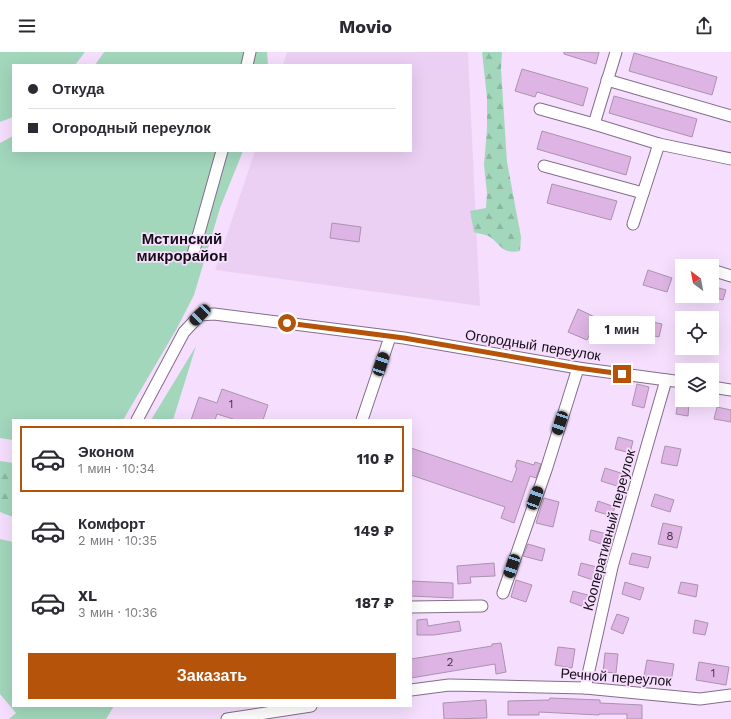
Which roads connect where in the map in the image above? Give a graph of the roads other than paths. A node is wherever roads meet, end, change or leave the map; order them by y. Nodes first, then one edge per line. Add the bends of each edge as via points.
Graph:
1 (250, 52) edge
2 (616, 52) edge
3 (247, 64) edge
4 (607, 80) junction
5 (540, 109) dead end
6 (731, 116) edge
7 (594, 124) junction
8 (659, 144) junction
9 (222, 152) edge
10 (731, 159) edge
11 (544, 166) dead end
12 (643, 193) junction
13 (633, 224) dead end
14 (193, 254) dead end
15 (719, 272) edge
16 (731, 276) edge
17 (390, 337) junction
18 (578, 368) junction
19 (666, 380) junction
20 (675, 381) edge
21 (719, 388) edge
22 (731, 390) edge
23 (138, 419) edge
24 (362, 419) edge
25 (503, 593) dead end
26 (482, 606) dead end
27 (412, 607) edge
28 (585, 688) junction
29 (412, 690) edge
30 (731, 695) edge
31 (305, 707) edge
32 (227, 719) edge

1 - 3 street
2 - 4 street
4 - 6 street
4 - 7 street
5 - 7 street
7 - 8 street
8 - 10 street
8 - 12 street
9 - 14 street
11 - 12 street
12 - 13 street
15 - 16 street
17 - 18 street, Огородный переулок
17 - 23 street, Огородный переулок via 214,314 200,315 184,332
17 - 24 street
18 - 19 street, Огородный переулок
18 - 25 street
19 - 20 street, Огородный переулок
19 - 28 street, Кооперативный переулок via 612,567
21 - 22 street
26 - 27 street
28 - 29 street, Речной переулок via 449,685
28 - 30 street, Речной переулок via 700,699
31 - 32 street

